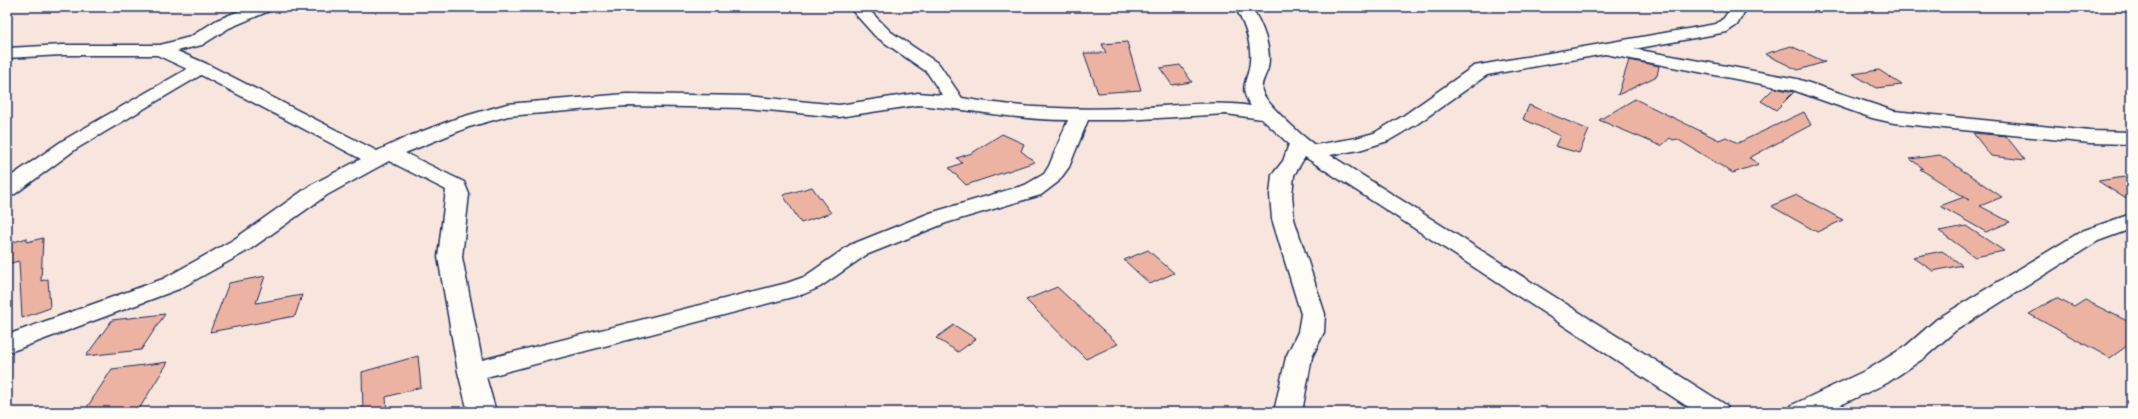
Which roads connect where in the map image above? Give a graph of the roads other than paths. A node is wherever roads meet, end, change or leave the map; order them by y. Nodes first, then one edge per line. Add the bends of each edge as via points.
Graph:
1 (263, 7) edge
2 (857, 7) edge
3 (1243, 7) edge
4 (1739, 7) edge
5 (196, 41) junction
6 (1603, 48) junction
7 (160, 50) junction
8 (7, 53) edge
9 (195, 64) junction
10 (1253, 94) junction
11 (955, 102) junction
12 (1226, 108) junction
13 (1080, 114) junction
14 (1267, 114) junction
15 (2131, 138) edge
16 (414, 140) junction
17 (1305, 148) junction
18 (360, 150) junction
19 (389, 153) junction
20 (7, 189) edge
21 (2131, 221) edge
22 (7, 344) edge
23 (470, 372) junction
24 (482, 412) edge
25 (1288, 412) edge
26 (1716, 412) edge
27 (1802, 412) edge

1 - 5 street via 223,24
2 - 11 street via 868,22 935,69 946,83
3 - 10 street via 1250,19 1258,47 1259,63 1252,83
4 - 6 street via 1731,21 1721,28
5 - 7 street
5 - 9 street
6 - 15 street via 1797,85 1894,117 2090,137
6 - 17 street via 1481,70 1410,120 1381,137 1359,144
7 - 8 street
7 - 9 street
9 - 18 street
9 - 20 street via 69,145
10 - 12 street
10 - 14 street
11 - 13 street via 996,110
11 - 16 street via 918,99 839,111 747,102 626,100 550,105 490,114
12 - 13 street
12 - 14 street
13 - 23 street via 1059,167 1051,178 1033,190 938,218 858,250 812,282 795,289
14 - 17 street
16 - 18 street
16 - 19 street
17 - 25 street via 1283,175 1283,219 1312,314 1311,332 1299,357
17 - 26 street
18 - 19 street via 377,159
19 - 22 street via 325,187 241,245 171,284
19 - 23 street via 456,187 458,194 450,257
21 - 27 street via 2090,236 1946,326 1915,352 1878,376
23 - 24 street

